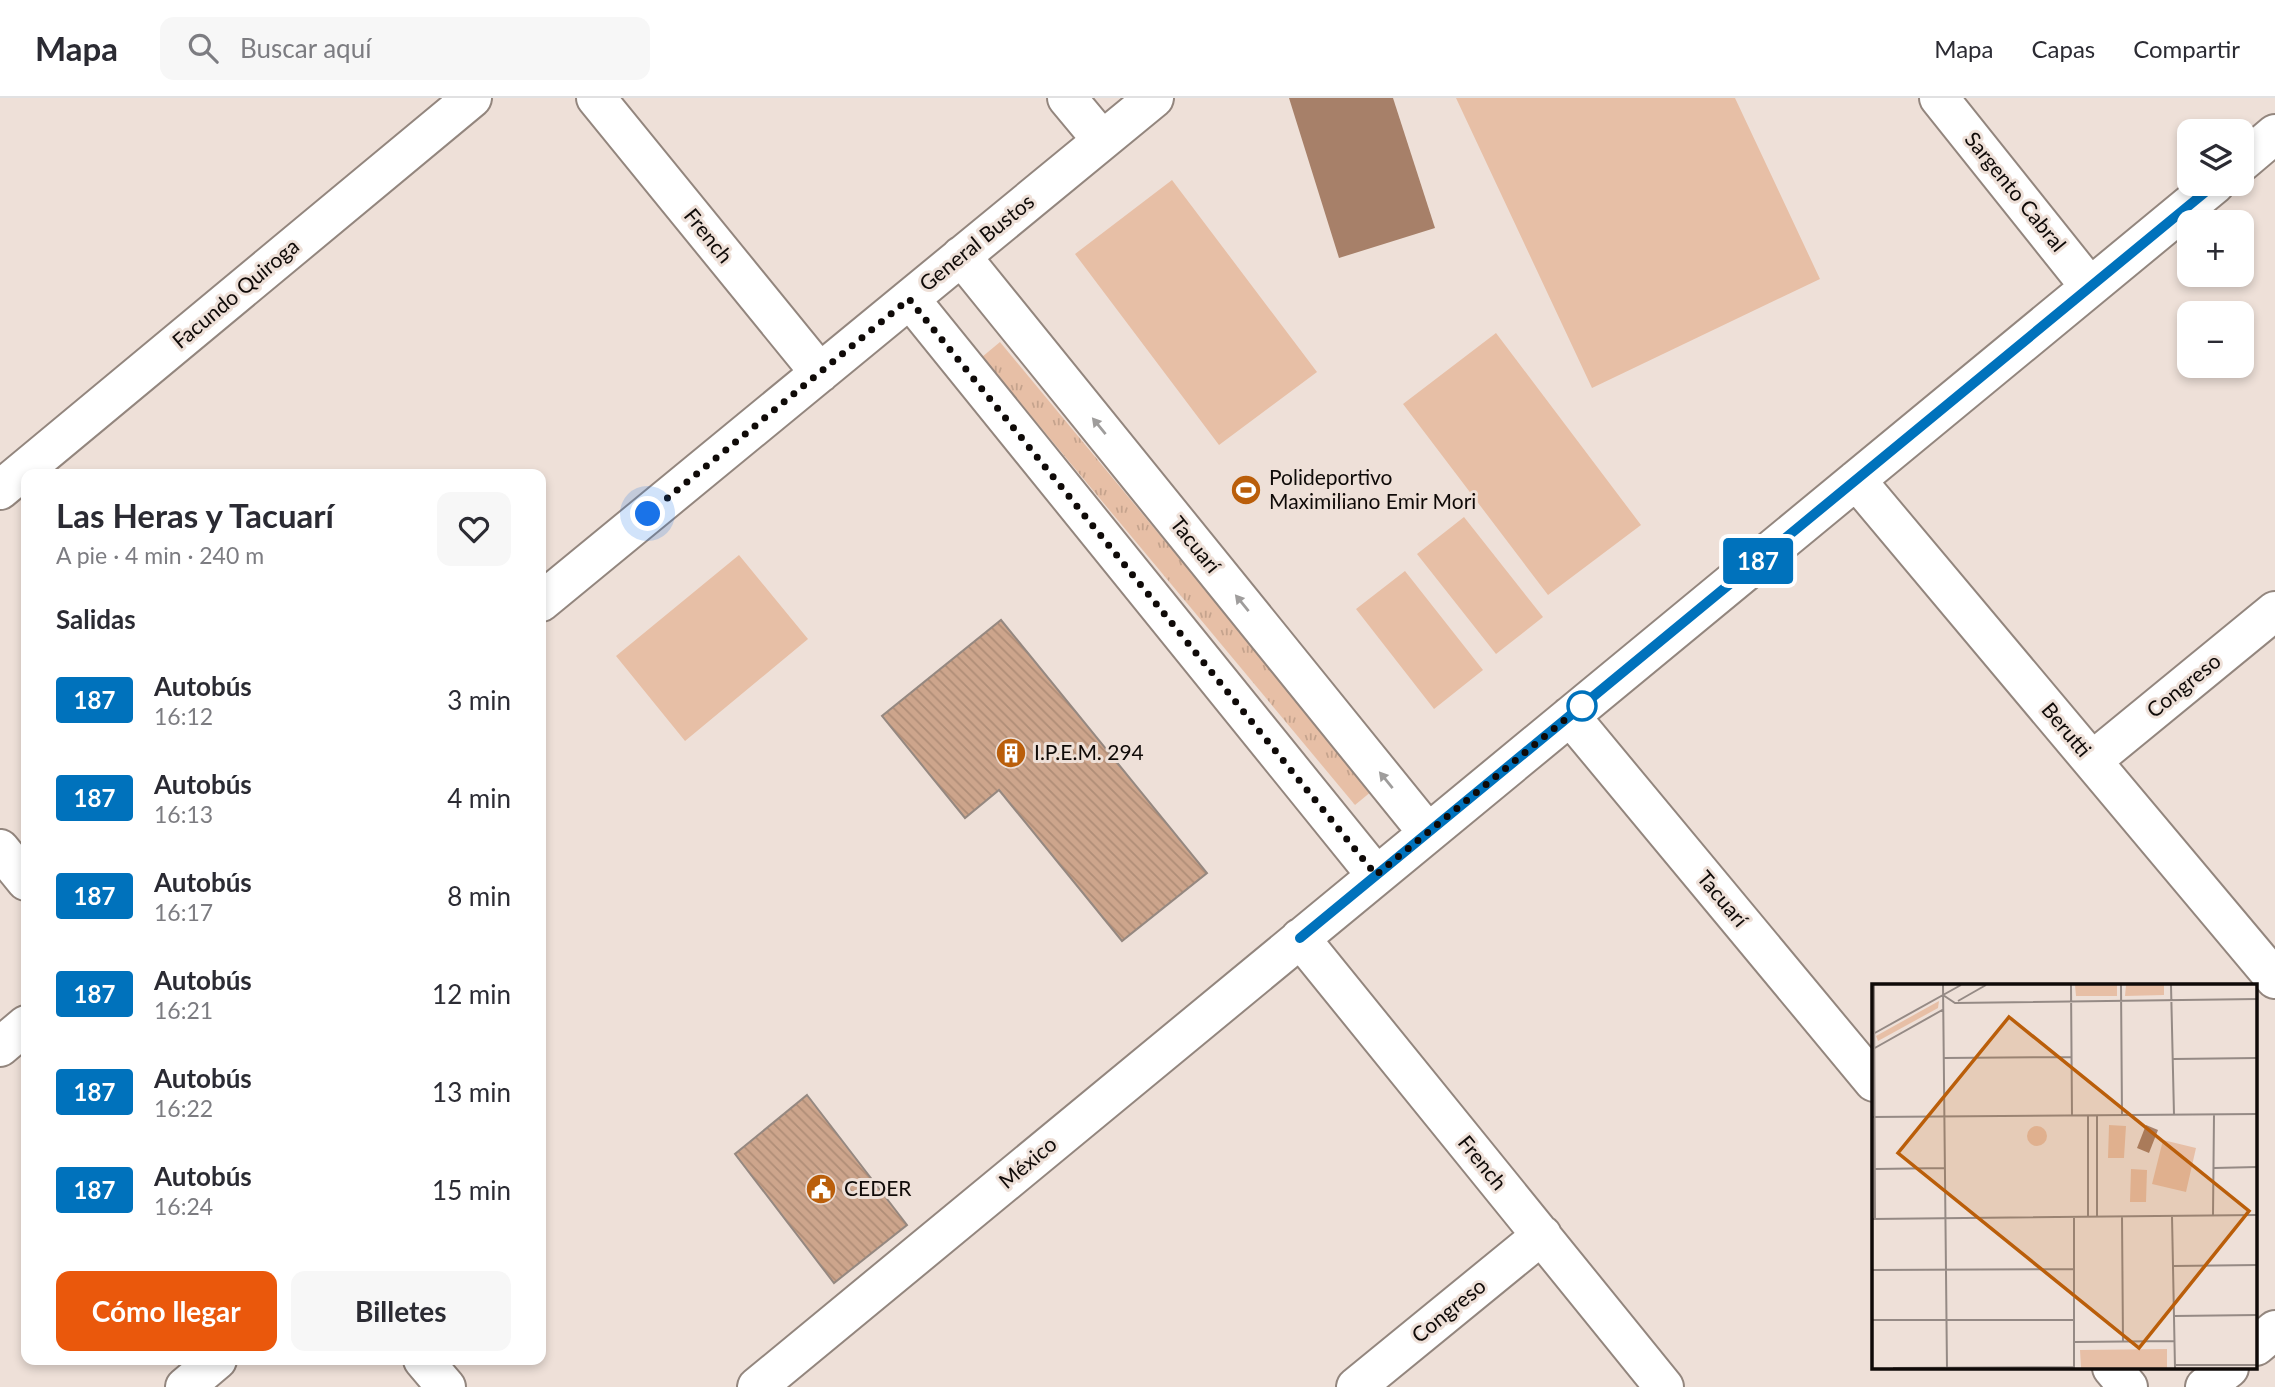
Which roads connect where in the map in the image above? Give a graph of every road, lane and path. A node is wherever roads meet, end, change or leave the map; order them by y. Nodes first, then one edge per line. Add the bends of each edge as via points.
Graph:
1 (472, 98) edge
2 (596, 98) edge
3 (1068, 98) edge
4 (1154, 98) edge
5 (1939, 98) edge
6 (2275, 134) edge
7 (1102, 140) junction
8 (2254, 152) edge
9 (2200, 196) edge
10 (961, 256) junction
11 (2090, 286) junction
12 (909, 299) junction
13 (820, 373) junction
14 (25, 469) edge
15 (21, 473) edge
16 (1856, 480) junction
17 (0, 490) edge
18 (546, 598) edge
19 (2275, 611) edge
20 (1570, 716) junction
21 (2092, 761) junction
22 (1429, 833) junction
23 (0, 849) edge
24 (21, 875) edge
25 (1376, 875) junction
26 (1300, 938) junction
27 (2275, 979) edge
28 (21, 1029) edge
29 (0, 1047) edge
30 (1872, 1080) edge
31 (1542, 1236) junction
32 (2275, 1330) edge
33 (2258, 1344) edge
34 (212, 1365) edge
35 (427, 1365) edge
36 (2114, 1370) edge
37 (2226, 1370) edge
38 (185, 1387) edge
39 (446, 1387) edge
40 (757, 1387) edge
41 (1356, 1387) edge
42 (1664, 1387) edge
43 (2128, 1387) edge
44 (2205, 1387) edge

1 - 14 street, Facundo Quiroga
2 - 13 street, French
3 - 7 street
4 - 7 street, General Bustos
5 - 11 street, Sargento Cabral
6 - 8 street
7 - 10 street, General Bustos
9 - 11 street, México
10 - 12 street, General Bustos
22 -> 10 street, Tacuarí
11 - 16 street, México
12 - 13 street, General Bustos
12 - 25 street
13 - 18 street, General Bustos
15 - 17 street, Facundo Quiroga
16 - 20 street, México
16 - 21 street, Berutti
19 - 21 street, Congreso
20 - 22 street, México
20 - 30 street, Tacuarí
21 - 27 street, Berutti
22 - 25 street, México
23 - 24 street
25 - 26 street, México
26 - 31 street, French
26 - 40 street, México
28 - 29 street
31 - 41 street, Congreso
31 - 42 street, French
32 - 33 street
34 - 38 street
35 - 39 street
36 - 43 street
37 - 44 street

